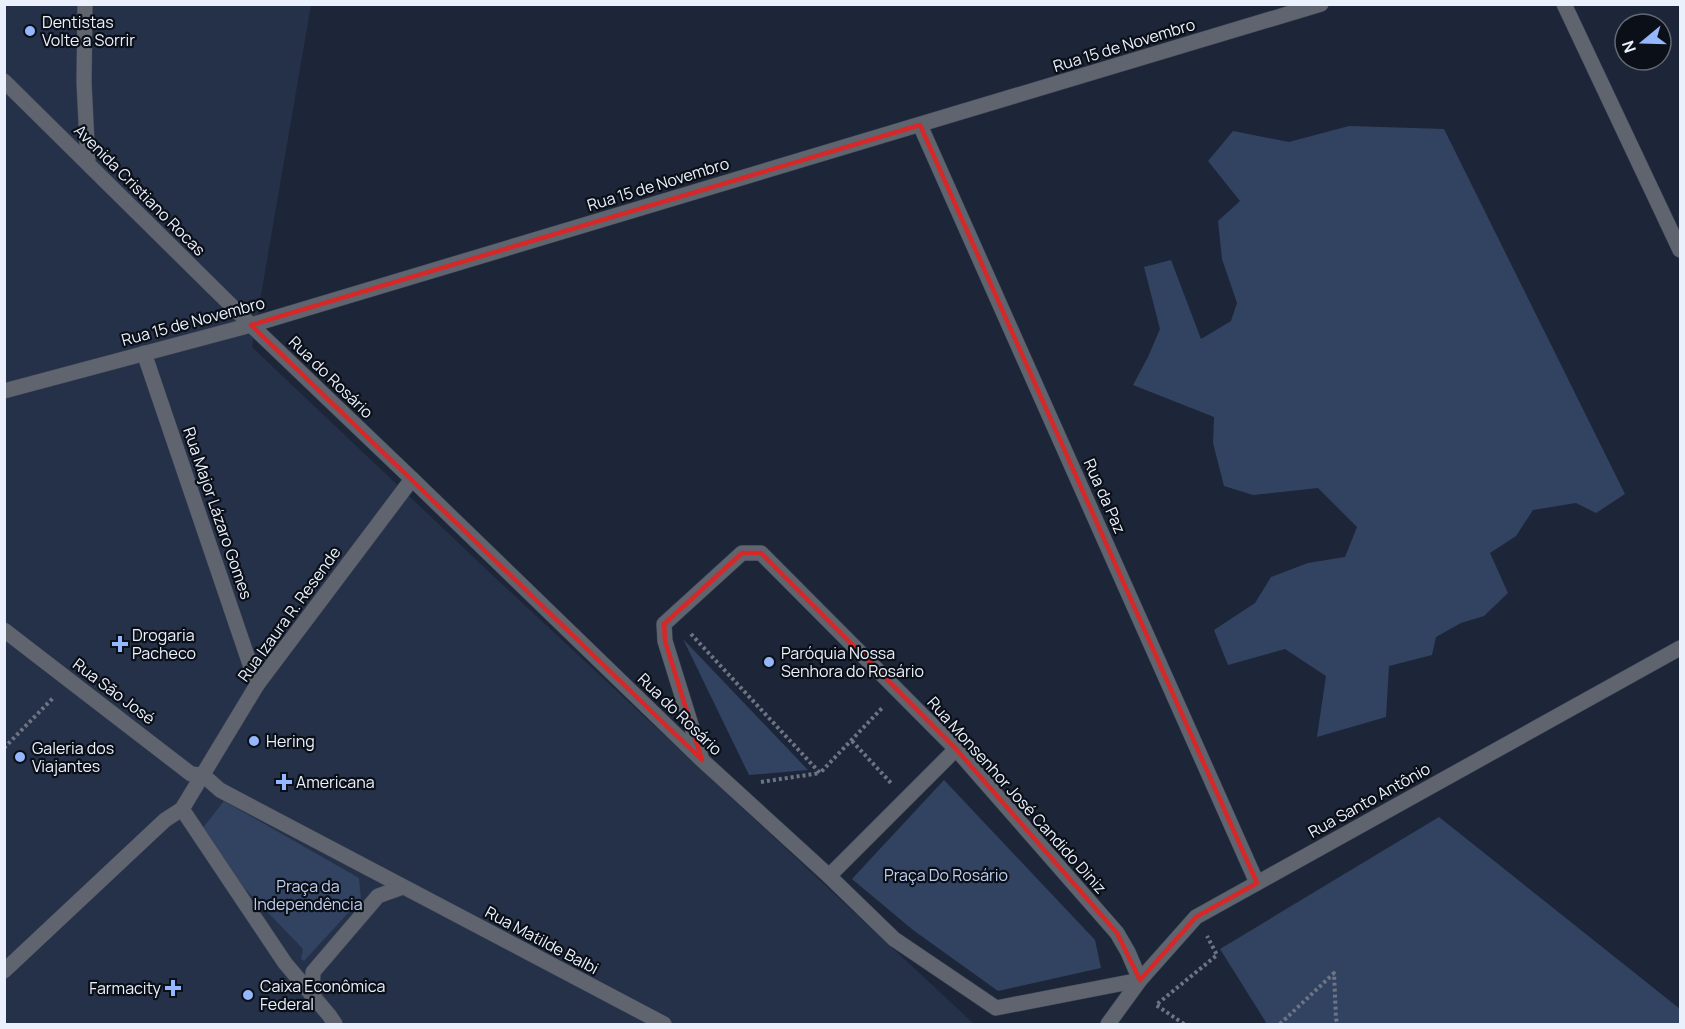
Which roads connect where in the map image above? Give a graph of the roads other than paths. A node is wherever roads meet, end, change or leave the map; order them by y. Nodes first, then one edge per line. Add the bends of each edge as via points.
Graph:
1 (85, 4) edge
2 (1321, 4) edge
3 (1564, 4) edge
4 (4, 81) edge
5 (920, 124) junction
6 (88, 164) junction
7 (1680, 247) edge
8 (250, 325) junction
9 (144, 353) junction
10 (4, 391) edge
11 (412, 479) junction
12 (4, 630) edge
13 (1680, 648) edge
14 (257, 685) junction
15 (956, 749) junction
16 (702, 760) junction
17 (203, 775) junction
18 (182, 809) junction
19 (373, 870) junction
20 (829, 876) junction
21 (1257, 883) junction
22 (403, 886) junction
23 (285, 963) junction
24 (4, 971) edge
25 (1140, 980) junction
26 (312, 996) junction
27 (335, 1024) edge
28 (664, 1024) edge
29 (1108, 1024) edge

1 - 6 street
2 - 5 street, Rua 15 de Novembro
3 - 7 street
4 - 6 street, Avenida Cristiano Rocas
5 - 8 street, Rua 15 de Novembro
5 - 21 street, Rua da Paz
6 - 8 street, Avenida Cristiano Rocas
8 - 9 street, Rua 15 de Novembro
8 - 11 street, Rua do Rosário
9 - 10 street, Rua 15 de Novembro
9 - 14 street, Rua Major Lázaro Gomes
11 - 14 street, Rua Izaura R. Resende
11 - 16 street, Rua do Rosário
12 - 17 street, Rua São José via 191,774
13 - 21 street, Rua Santo Antônio
14 - 17 street, Rua Izaura R. Resende
15 - 16 street, Rua Monsenhor José Candido Diniz via 761,553 742,553 664,624 665,641
15 - 20 street
15 - 25 street, Rua Monsenhor José Candido Diniz via 1117,933
16 - 20 street, Rua do Rosário
17 - 18 street, Rua Izaura R. Resende
17 - 19 street via 220,790
18 - 23 street
18 - 24 street via 165,820
19 - 22 street
19 - 23 street via 376,893 310,969
20 - 25 street, Rua do Rosário via 894,939 996,1008
21 - 25 street, Rua Santo Antônio via 1196,917
22 - 26 street via 378,896 313,972
22 - 28 street, Rua Matilde Balbi
23 - 26 street
25 - 29 street, Rua Santo Antônio
26 - 27 street

